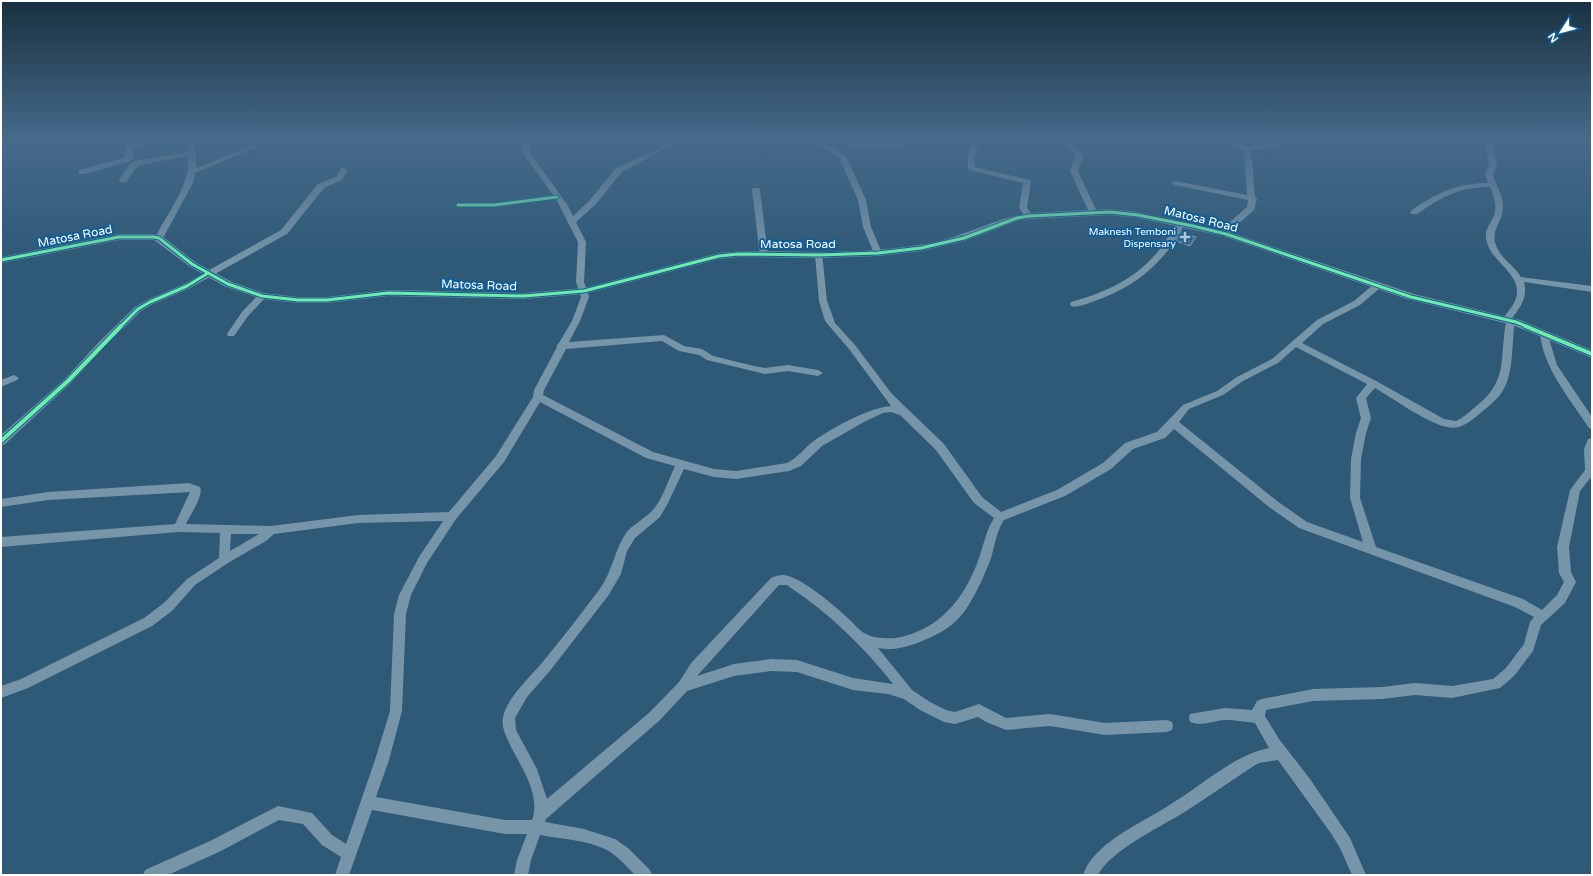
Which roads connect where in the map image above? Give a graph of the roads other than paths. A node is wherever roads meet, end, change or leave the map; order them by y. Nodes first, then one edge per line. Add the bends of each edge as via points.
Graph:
1 (190, 179) edge
2 (337, 179) edge
3 (545, 179) edge
4 (612, 179) edge
5 (852, 179) edge
6 (1015, 179) edge
7 (1076, 179) edge
8 (1248, 179) edge
9 (1491, 179) edge
10 (1175, 183) dead end
11 (1493, 185) junction
12 (756, 190) dead end
13 (557, 197) junction
14 (1252, 199) junction
15 (458, 205) dead end
16 (1093, 212) junction
17 (1414, 212) dead end
18 (1029, 216) junction
19 (571, 222) junction
20 (1180, 223) junction
21 (1226, 234) junction
22 (159, 238) junction
23 (878, 253) junction
24 (764, 255) junction
25 (819, 256) junction
26 (1, 260) edge
27 (208, 273) junction
28 (1520, 279) junction
29 (1377, 286) junction
30 (1592, 289) edge
31 (584, 291) junction
32 (262, 296) junction
33 (1074, 304) dead end
34 (1509, 320) junction
35 (231, 334) dead end
36 (1544, 334) junction
37 (1295, 343) junction
38 (561, 346) junction
39 (1592, 354) edge
40 (818, 373) dead end
41 (14, 378) dead end
42 (1, 384) edge
43 (1375, 384) junction
44 (538, 398) junction
45 (903, 412) junction
46 (1173, 423) junction
47 (1592, 425) edge
48 (1, 441) edge
49 (1592, 442) edge
50 (680, 464) junction
51 (1591, 472) edge
52 (1, 502) edge
53 (452, 516) junction
54 (1000, 517) junction
55 (178, 528) junction
56 (226, 530) junction
57 (271, 530) junction
58 (1, 542) edge
59 (1371, 549) junction
60 (224, 560) junction
61 (1543, 616) junction
62 (863, 638) junction
63 (683, 686) junction
64 (1, 692) edge
65 (908, 694) junction
66 (1259, 717) junction
67 (1195, 718) dead end
68 (1167, 726) dead end
69 (1281, 753) junction
70 (368, 802) junction
71 (538, 821) junction
72 (349, 854) junction
73 (150, 875) edge
74 (342, 875) edge
75 (521, 875) edge
76 (645, 875) edge
77 (1090, 875) edge
78 (1359, 875) edge

1 - 22 street
2 - 27 street via 321,186 284,232
3 - 13 street
4 - 19 street via 592,203
5 - 23 street via 862,200 867,228
6 - 18 street via 1027,182 1023,208
7 - 16 street
8 - 14 street
9 - 11 street
10 - 14 street
11 - 17 street via 1472,184 1458,187
11 - 28 street via 1497,192 1499,212 1490,228 1490,240 1503,262
12 - 24 street
13 - 15 street via 494,205
13 - 19 street
14 - 21 street via 1251,208
16 - 18 street, Matosa Road
16 - 20 street, Matosa Road via 1125,213
18 - 23 street, Matosa Road via 934,246
19 - 31 street via 582,242 580,282
20 - 21 street, Matosa Road
20 - 33 street via 1161,254 1141,275 1116,290
21 - 29 street, Matosa Road
22 - 26 street, Matosa Road via 140,236 107,239
22 - 27 street, Matosa Road
23 - 25 street, Matosa Road
24 - 25 street, Matosa Road
24 - 31 street, Matosa Road via 719,256
25 - 45 street via 822,296 827,316 887,397
27 - 32 street, Matosa Road via 228,284
27 - 48 street via 138,310 68,381
28 - 30 street
28 - 34 street via 1520,299
29 - 34 street, Matosa Road via 1436,304
29 - 37 street via 1357,303 1320,322
31 - 32 street, Matosa Road via 524,296 388,293 327,300
31 - 38 street via 584,303
32 - 35 street
34 - 36 street, Matosa Road
34 - 43 street via 1505,377 1500,390 1460,425 1451,426 1441,422
36 - 39 street, Matosa Road
36 - 47 street via 1553,365
37 - 43 street
37 - 46 street via 1275,361 1205,400 1186,407
38 - 40 street via 664,338 682,349 702,352 710,358 754,369 788,368
38 - 44 street via 539,390
41 - 42 street
43 - 59 street via 1369,387 1361,398 1366,418 1356,459 1355,498
44 - 50 street via 650,455
44 - 53 street via 500,459
45 - 50 street via 882,410 856,422 818,443 797,463 789,467 731,475
45 - 54 street via 940,447 978,500
46 - 54 street via 1160,435 1129,446 1107,466 1062,493
46 - 59 street via 1295,520
49 - 51 street via 1589,445 1588,466
50 - 71 street via 656,514 631,535 622,550 615,574 604,592 523,693 509,718 510,731 532,774 542,804
51 - 61 street via 1575,490 1563,547 1565,573 1570,582 1568,590
52 - 55 street via 48,496 189,487 196,490 195,496
53 - 57 street via 358,519
53 - 70 street via 423,560 401,605 396,711
54 - 62 street via 991,534 983,563 961,605 951,618 921,635 898,643 886,644
55 - 56 street
55 - 58 street
56 - 57 street
56 - 60 street
57 - 60 street
59 - 61 street via 1519,603
60 - 64 street via 191,582 168,607 148,622 24,684
61 - 66 street via 1536,622 1529,648 1510,672 1496,684 1452,692 1415,689 1313,695 1262,705 1258,711
62 - 63 street via 798,586 780,579 774,581 698,665
62 - 65 street
63 - 65 street via 734,670 778,665 797,666 853,684 888,688
63 - 71 street via 656,716
65 - 68 street via 944,716 956,718 979,710 1006,724 1050,720 1105,729
66 - 67 street via 1225,714
66 - 69 street
69 - 77 street via 1258,757 1247,762 1104,856 1091,870
69 - 78 street via 1306,784 1345,843
70 - 71 street via 505,827
70 - 72 street
71 - 75 street
71 - 76 street via 610,844
72 - 73 street via 327,840 307,818 278,813 239,835
72 - 74 street

